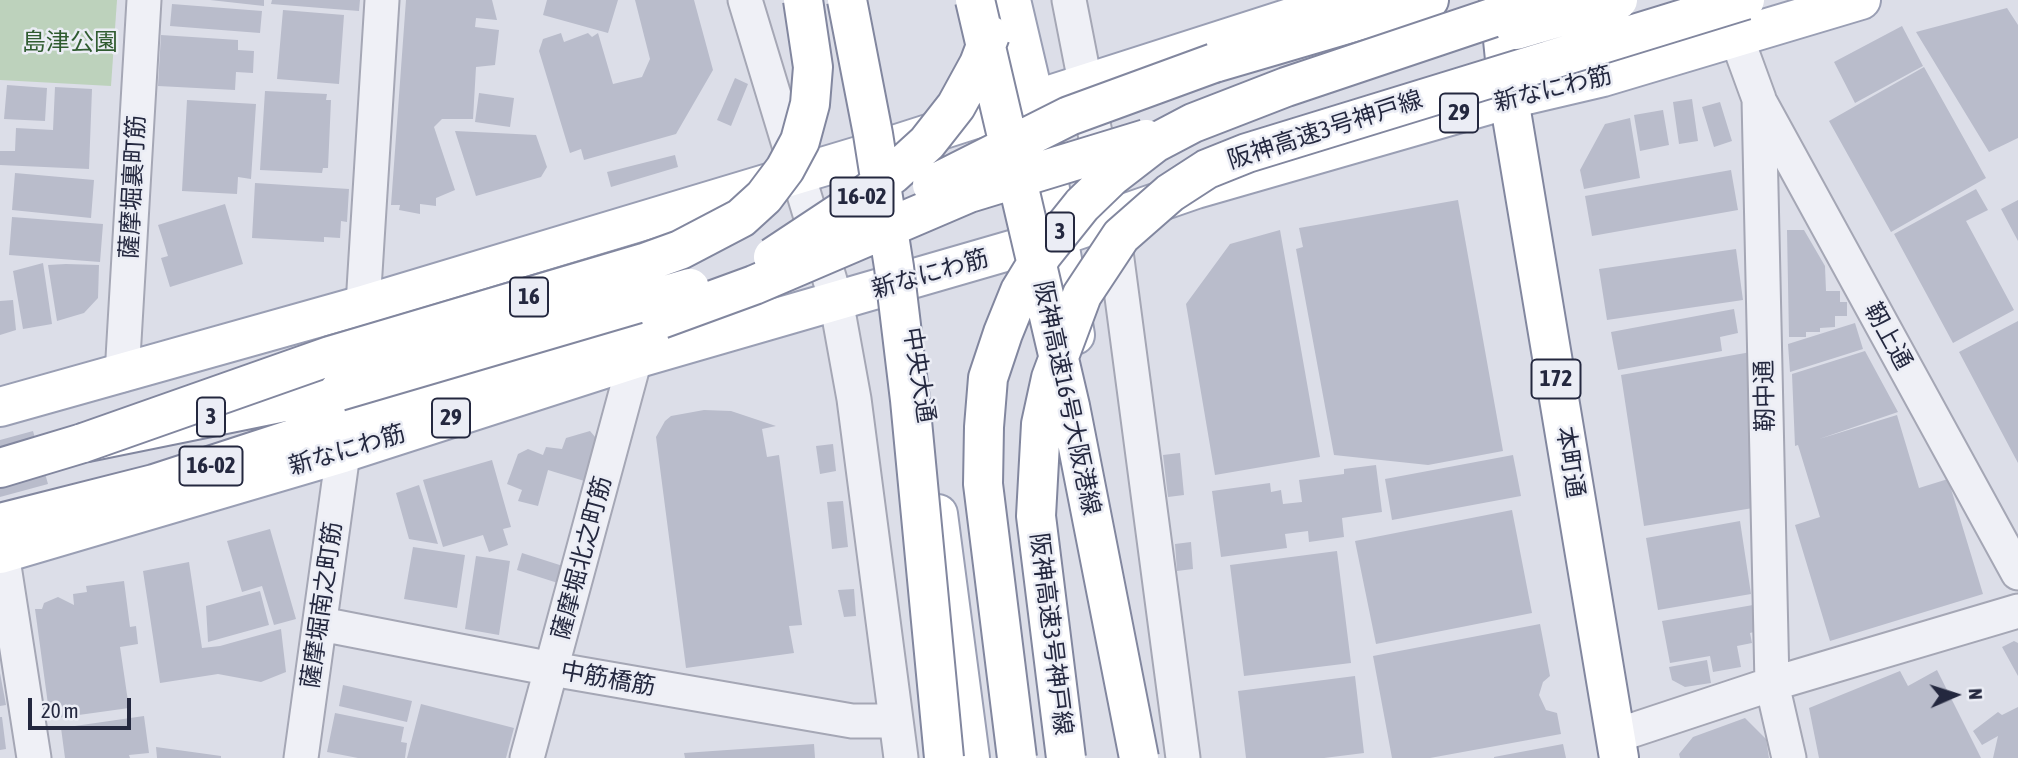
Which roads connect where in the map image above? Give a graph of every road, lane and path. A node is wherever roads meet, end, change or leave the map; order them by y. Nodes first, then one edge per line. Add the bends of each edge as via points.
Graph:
1 (144, 0) edge
2 (382, 0) edge
3 (745, 0) edge
4 (803, 0) edge
5 (829, 0) edge
6 (847, 0) edge
7 (975, 0) edge
8 (1001, 0) edge
9 (1011, 0) edge
10 (1069, 0) edge
11 (1346, 0) edge
12 (1429, 0) edge
13 (1499, 0) edge
14 (1545, 0) edge
15 (1618, 0) edge
16 (1745, 0) edge
17 (1861, 0) edge
18 (1737, 36) junction
19 (1088, 84) junction
20 (1509, 99) junction
21 (1759, 99) junction
22 (1035, 102) junction
23 (872, 152) junction
24 (797, 173) junction
25 (1112, 220) junction
26 (1060, 236) junction
27 (903, 282) junction
28 (835, 300) junction
29 (363, 305) junction
30 (661, 319) junction
31 (635, 359) junction
32 (122, 375) junction
33 (0, 407) edge
34 (83, 443) junction
35 (342, 453) junction
36 (0, 468) edge
37 (1, 543) edge
38 (2018, 573) edge
39 (2018, 611) edge
40 (321, 624) junction
41 (552, 669) junction
42 (1772, 684) junction
43 (896, 721) junction
44 (1617, 747) edge
45 (34, 758) edge
46 (301, 758) edge
47 (527, 758) edge
48 (901, 758) edge
49 (944, 758) edge
50 (970, 758) edge
51 (1017, 758) edge
52 (1066, 758) edge
53 (1122, 758) edge
54 (1139, 758) edge
55 (1183, 758) edge
56 (1789, 758) edge

1 - 32 street, 薩摩堀裏町筋
2 - 29 street
3 - 24 street
4 - 34 main road, 16, bridge via 813,67 800,141 764,197 723,229 644,263 330,356
5 - 23 main road, 中央大通
6 - 49 main road, bridge via 894,267
7 - 54 main road, 阪神高速16号大阪港線, bridge via 1073,419
8 - 30 main road, 16-02, bridge via 979,64 956,106 927,143 853,204 738,279
9 - 22 main road
10 - 19 street
11 - 19 main road
12 - 34 main road, 3, bridge via 1214,63 1069,116 810,245 752,268 339,391
13 - 20 main road, 本町通 / 172
14 - 51 main road, 阪神高速3号神戸線 / 3, bridge via 1193,123 1120,168 1082,205 1042,255 1020,291 1003,333 988,378 984,427 984,495
15 - 30 main road, bridge via 969,193 754,285
16 - 52 main road, 阪神高速3号神戸線 / 3, bridge via 1247,153 1207,169 1170,192 1121,236 1082,295 1051,378 1041,424 1036,516
17 - 18 main road, 新なにわ筋 / 29
18 - 20 main road, 新なにわ筋 / 29 via 1603,77
18 - 21 street, 靭中通
19 - 22 main road
19 - 25 street
20 - 25 main road, 新なにわ筋 / 29 via 1196,189
20 - 44 main road, 本町通 / 172
21 - 38 street, 靭上通
21 - 42 street, 靭中通
22 - 23 main road
22 - 26 main road
23 - 24 main road
23 - 27 main road, 中央大通
24 - 28 street
24 - 29 main road
25 - 26 main road, 新なにわ筋 / 29
25 - 55 street
26 - 27 main road, 新なにわ筋 / 29
26 - 53 main road via 1076,338
27 - 28 main road, 新なにわ筋 / 29
27 - 50 main road, 中央大通 via 922,381
28 - 31 main road, 新なにわ筋 / 29
28 - 43 street via 854,399
29 - 32 main road
30 - 37 main road, 16-02 via 154,484
31 - 35 main road, 新なにわ筋 / 29
31 - 41 street, 薩摩堀北之町筋
32 - 33 main road
34 - 36 main road
35 - 37 main road, 新なにわ筋 / 29
35 - 40 street, 薩摩堀南之町筋
37 - 45 street
39 - 42 street
40 - 41 street, 中筋橋筋
40 - 46 street, 薩摩堀南之町筋
41 - 43 street, 中筋橋筋 via 852,721
41 - 47 street, 薩摩堀北之町筋
42 - 44 street
42 - 56 street, 靭中通
43 - 48 street

